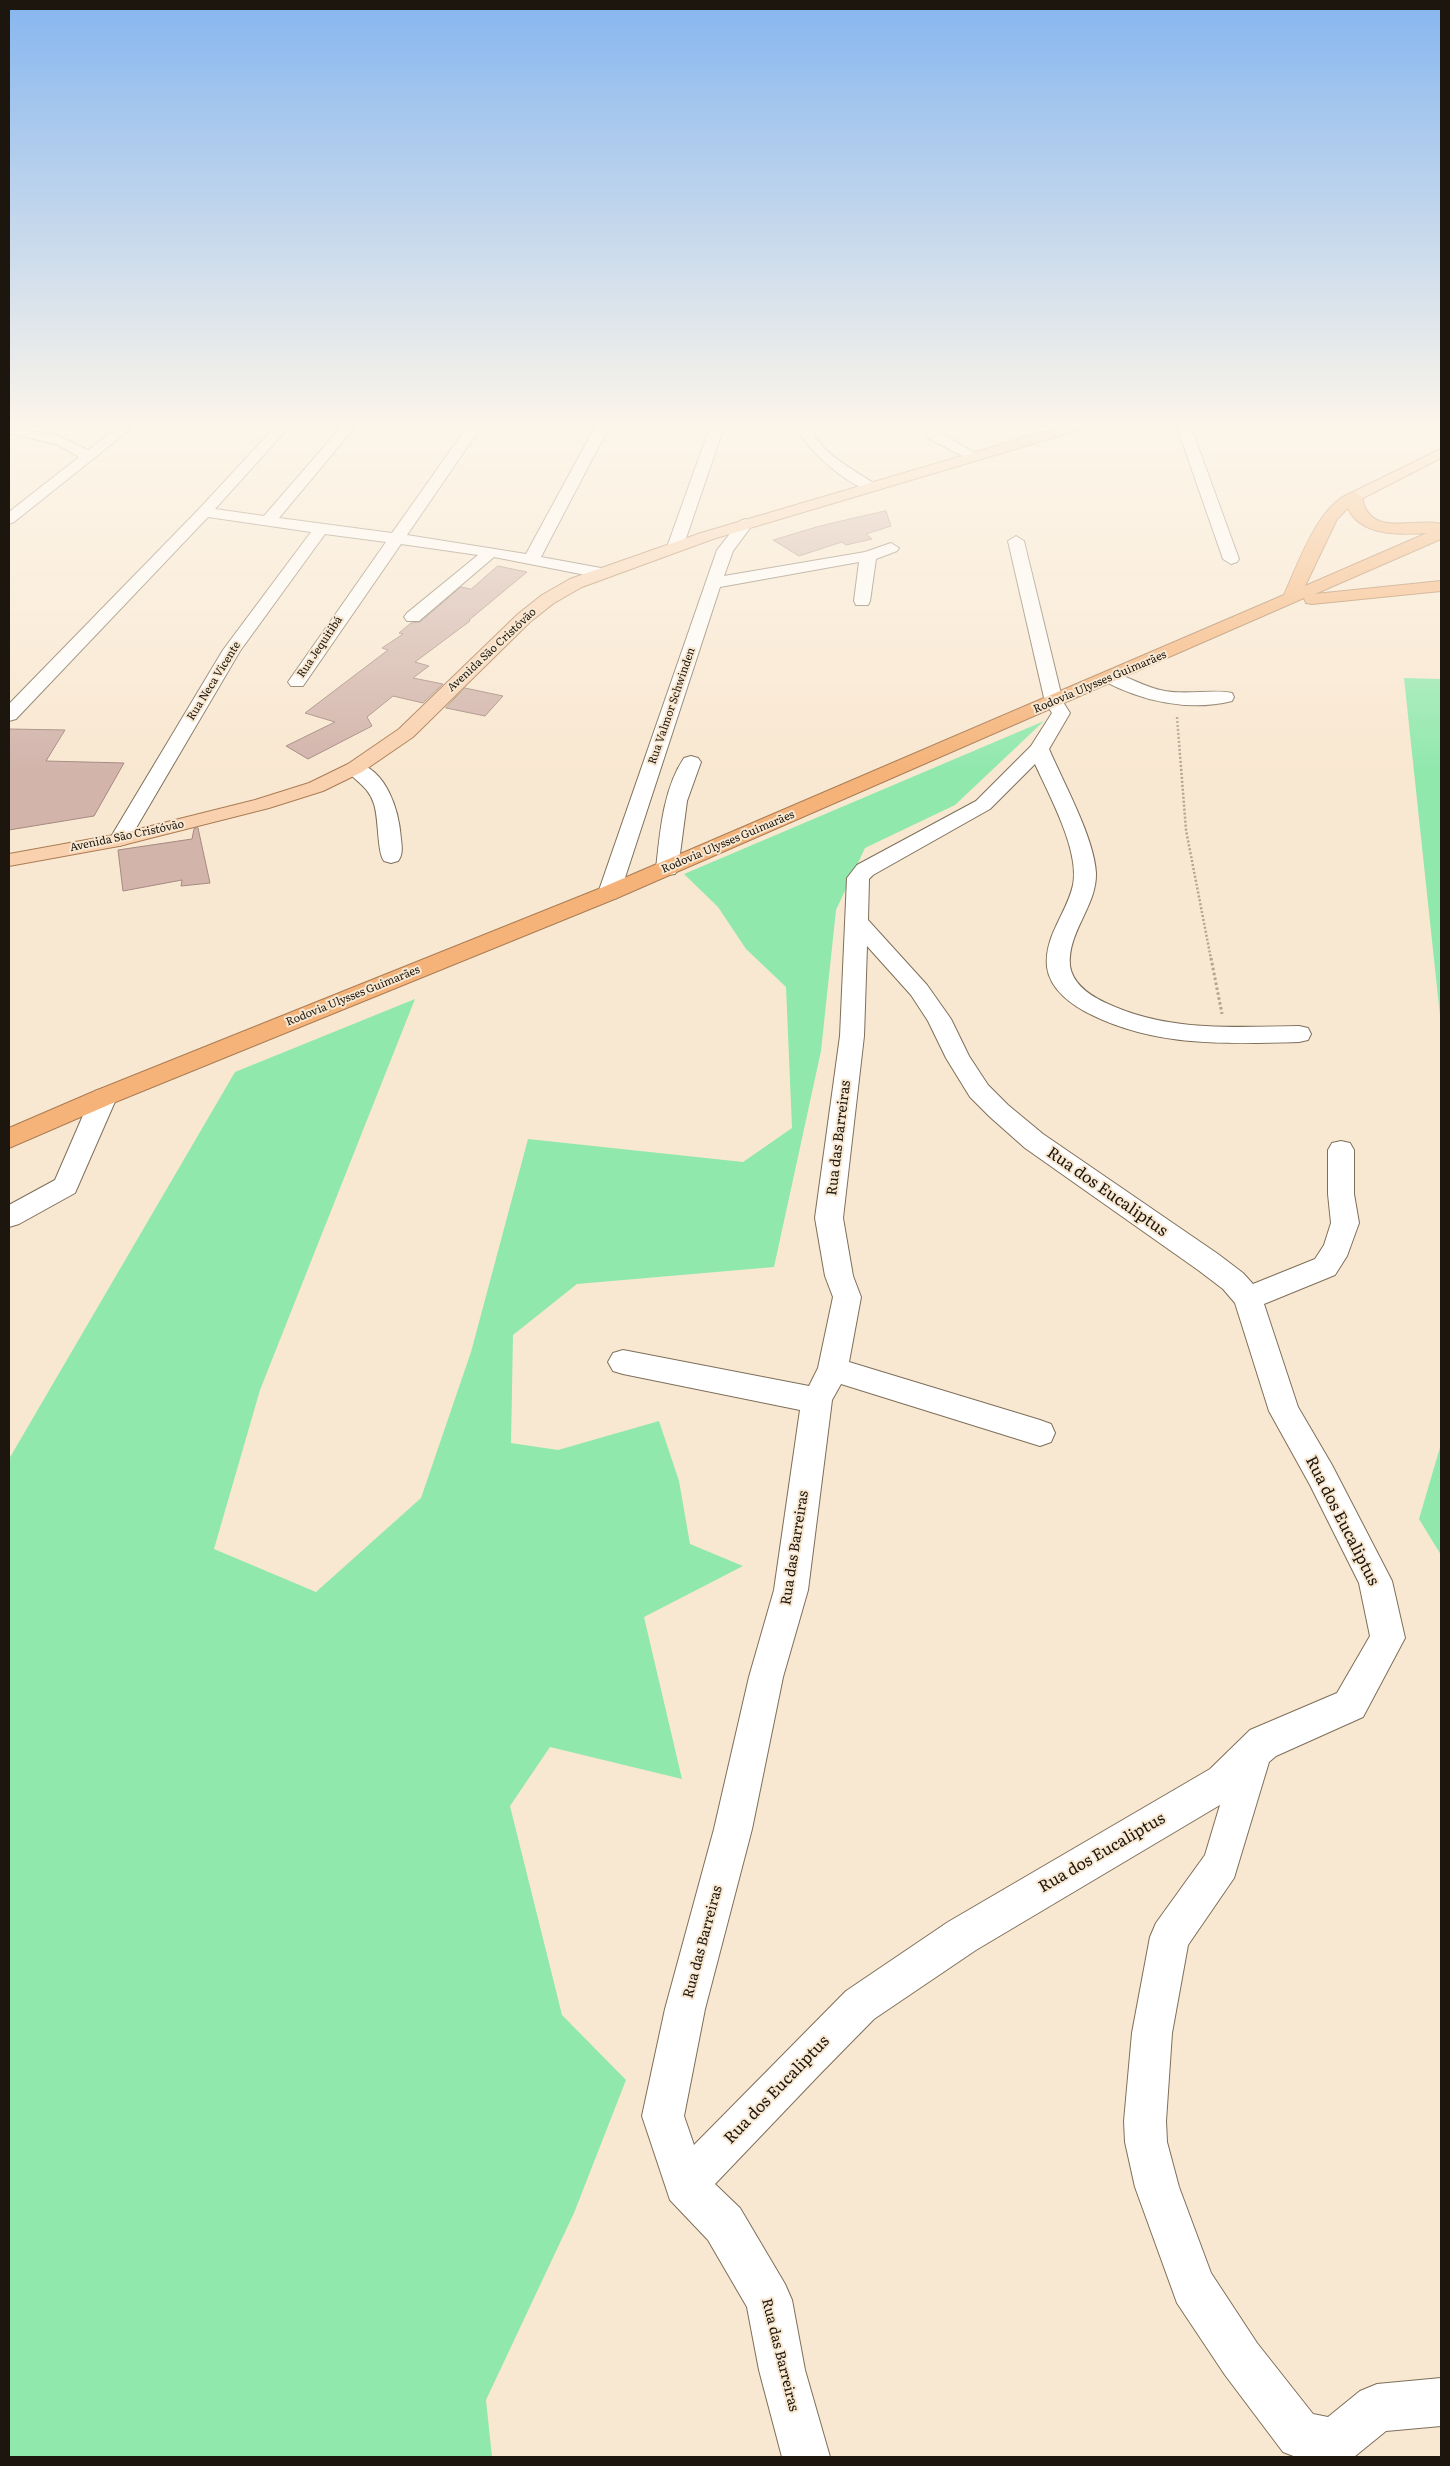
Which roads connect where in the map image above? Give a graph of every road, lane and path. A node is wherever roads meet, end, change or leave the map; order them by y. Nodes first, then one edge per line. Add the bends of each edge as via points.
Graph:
1 (175, 542) edge
2 (311, 542) edge
3 (392, 542) edge
4 (423, 542) edge
5 (541, 542) edge
6 (677, 542) edge
7 (690, 542) edge
8 (732, 542) edge
9 (1016, 542) edge
10 (1225, 542) edge
11 (1318, 542) edge
12 (1420, 542) edge
13 (675, 547) junction
14 (891, 548) dead end
15 (491, 552) junction
16 (868, 556) junction
17 (532, 558) junction
18 (1231, 559) dead end
19 (601, 573) junction
20 (713, 583) junction
21 (1441, 586) edge
22 (1290, 599) junction
23 (862, 601) dead end
24 (413, 618) dead end
25 (1110, 677) junction
26 (296, 682) dead end
27 (1225, 697) dead end
28 (1176, 699) junction
29 (1054, 702) junction
30 (9, 715) edge
31 (1039, 749) junction
32 (691, 762) dead end
33 (355, 768) junction
34 (118, 840) junction
35 (391, 857) dead end
36 (9, 860) edge
37 (666, 869) junction
38 (609, 894) junction
39 (858, 923) junction
40 (1299, 1034) dead end
41 (1224, 1036) junction
42 (104, 1097) junction
43 (9, 1139) edge
44 (1340, 1150) dead end
45 (9, 1217) edge
46 (1248, 1298) junction
47 (623, 1362) dead end
48 (833, 1369) junction
49 (817, 1400) junction
50 (1040, 1433) dead end
51 (1255, 1751) junction
52 (685, 2185) junction
53 (1441, 2402) edge
54 (806, 2457) edge

1 - 30 street
2 - 34 street, Rua Neca Vicente via 232,650
3 - 26 street, Rua Jequitibá
4 - 15 street
5 - 17 street
6 - 13 street
7 - 13 main road, Avenida São Cristóvão
8 - 20 street, Rua Valmor Schwinden
9 - 29 street
10 - 18 street
11 - 22 highway
12 - 22 highway, Rodovia Ulysses Guimarães
13 - 19 main road, Avenida São Cristóvão
14 - 16 street
15 - 17 street
15 - 24 street
16 - 20 street
16 - 23 street
17 - 19 street
19 - 33 main road, Avenida São Cristóvão via 555,595 530,614 406,733
20 - 38 street, Rua Valmor Schwinden
21 - 22 highway
22 - 25 highway, Rodovia Ulysses Guimarães
25 - 28 street via 1138,691
25 - 29 highway, Rodovia Ulysses Guimarães
27 - 28 street
28 - 41 path via 1186,830 1222,1002
29 - 31 street, Rua das Barreiras via 1060,713
29 - 37 highway, Rodovia Ulysses Guimarães
31 - 39 street, Rua das Barreiras via 983,805 865,870 856,887
31 - 41 street via 1078,844 1085,873 1080,897 1058,951 1059,969 1068,987 1081,1000 1110,1016 1144,1027 1182,1034
32 - 37 street via 673,812
33 - 34 main road, Avenida São Cristóvão via 316,787 262,804
33 - 35 street via 375,785 386,809 392,831
34 - 36 main road, Avenida São Cristóvão
37 - 38 highway, Rodovia Ulysses Guimarães
38 - 42 highway, Rodovia Ulysses Guimarães
39 - 46 street, Rua dos Eucaliptus via 919,990 979,1091 999,1111 1034,1141 1208,1262 1233,1281
39 - 48 street, Rua das Barreiras via 852,1036 829,1218 839,1276 847,1297
40 - 41 street
42 - 43 highway, Rodovia Ulysses Guimarães
42 - 45 street via 66,1186
44 - 46 street via 1344,1223 1337,1248 1325,1267
46 - 51 street, Rua dos Eucaliptus via 1284,1411 1375,1581 1388,1638 1350,1705 1264,1743
47 - 49 street
48 - 49 street, Rua das Barreiras
48 - 50 street
49 - 52 street, Rua das Barreiras via 791,1590 766,1677 733,1829 685,2008 663,2116
51 - 52 street, Rua dos Eucaliptus via 1223,1782 962,1936 860,2005
51 - 53 street via 1221,1865 1170,1937 1152,2033 1145,2121 1146,2142 1157,2187 1193,2287 1241,2359 1300,2435 1335,2442 1377,2408
52 - 54 street, Rua das Barreiras via 724,2224 769,2300 782,2370

